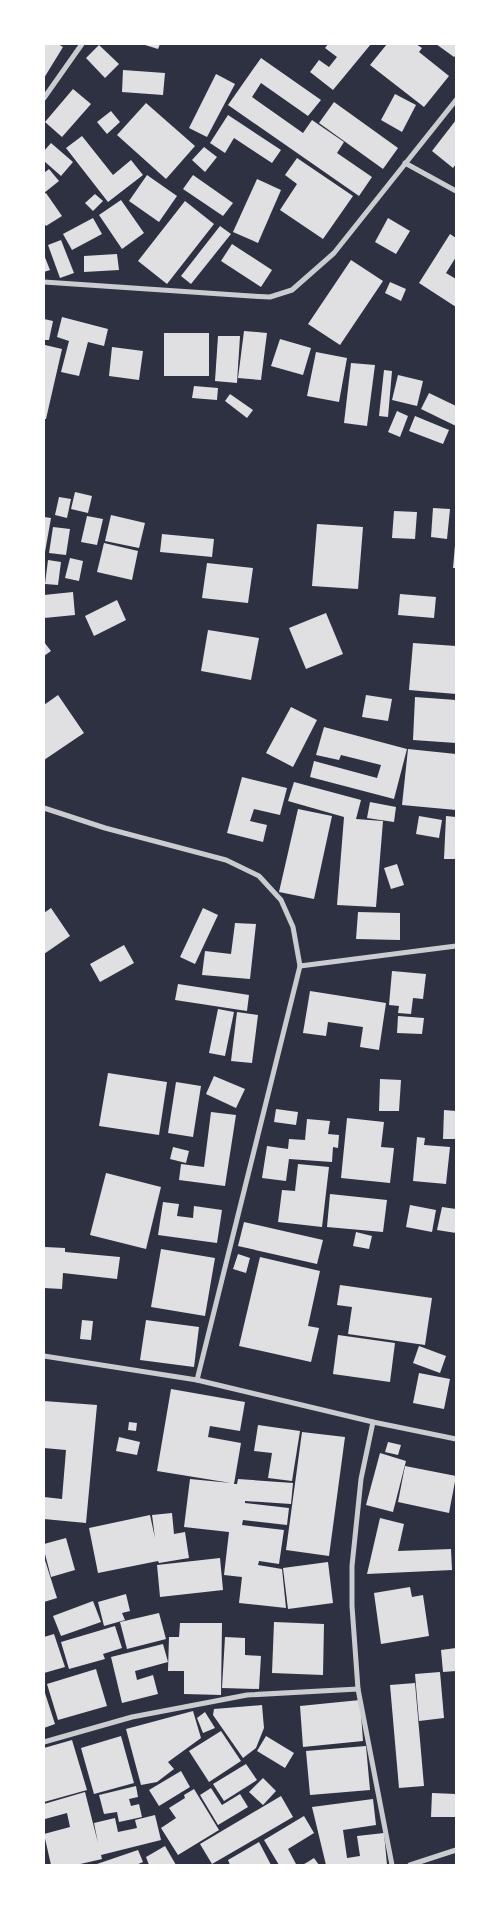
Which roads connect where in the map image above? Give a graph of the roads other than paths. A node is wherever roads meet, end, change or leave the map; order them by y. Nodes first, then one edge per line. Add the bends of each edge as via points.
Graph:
1 (82, 44) edge
2 (44, 98) edge
3 (456, 100) edge
4 (405, 163) junction
5 (456, 191) edge
6 (44, 282) edge
7 (44, 808) edge
8 (456, 946) edge
9 (300, 966) junction
10 (44, 1356) edge
11 (197, 1380) junction
12 (373, 1422) junction
13 (456, 1439) edge
14 (358, 1689) junction
15 (44, 1742) edge
16 (456, 1850) edge
17 (392, 1865) edge
18 (410, 1865) edge

1 - 2 street
3 - 4 street
4 - 5 street
4 - 6 street via 334,253 292,290 260,296
7 - 9 street via 226,860 259,876 281,900 292,927
8 - 9 street
9 - 11 street
10 - 11 street
11 - 12 street
12 - 13 street
12 - 14 street via 361,1479 352,1566
14 - 15 street via 247,1695 132,1717
14 - 17 street
16 - 18 street

